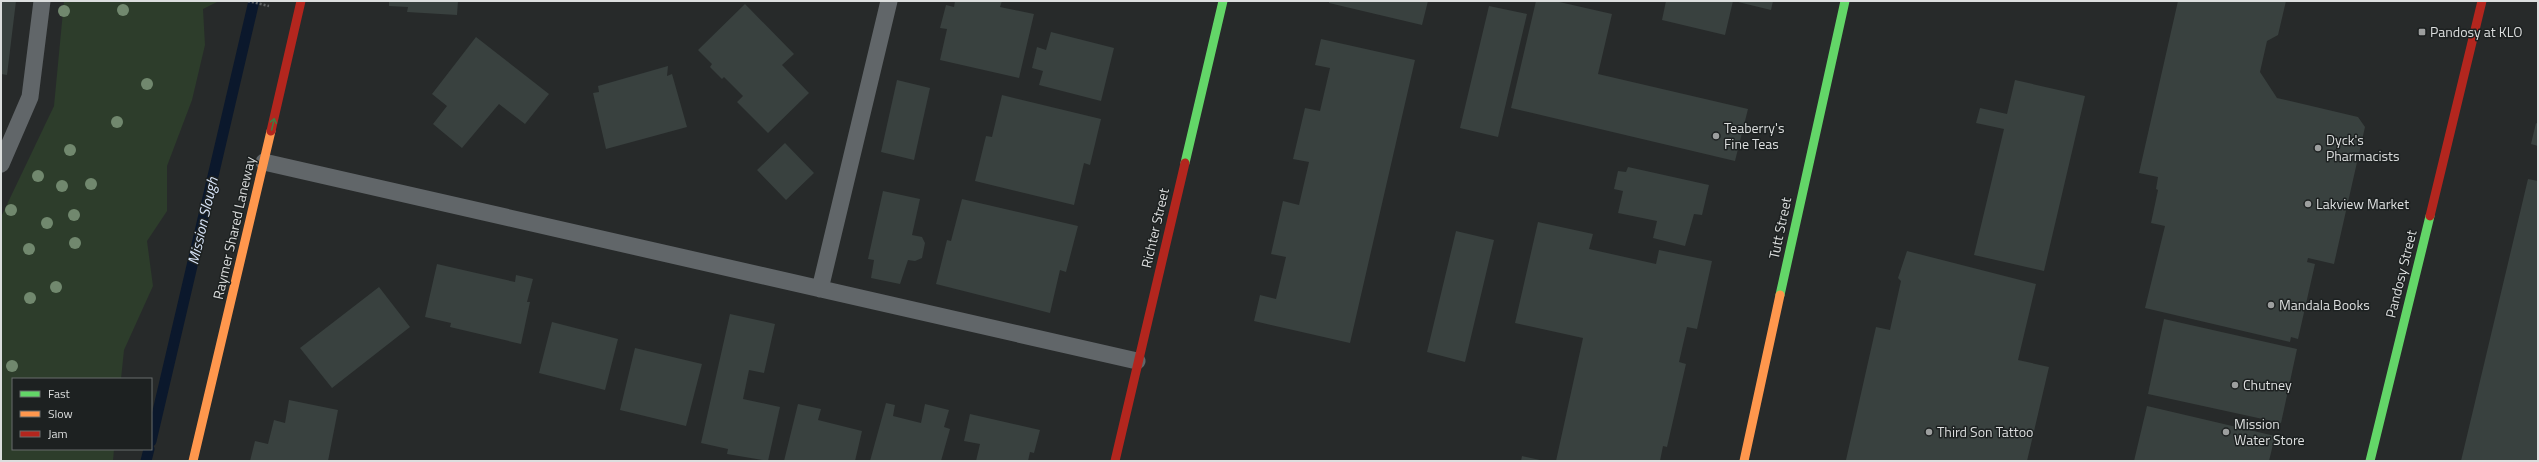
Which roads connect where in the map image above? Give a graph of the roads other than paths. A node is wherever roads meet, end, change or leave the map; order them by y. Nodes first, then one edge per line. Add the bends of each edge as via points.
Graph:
1 (42, 1) edge
2 (301, 1) edge
3 (888, 1) edge
4 (1223, 1) edge
5 (1845, 1) edge
6 (2482, 1) edge
7 (264, 162) junction
8 (1, 164) edge
9 (820, 289) junction
10 (1137, 361) junction
11 (192, 461) edge
12 (1115, 461) edge
13 (1744, 461) edge
14 (2370, 461) edge

1 - 8 lane via 30,97
7 -> 2 street, Raymer Shared Laneway
3 - 9 lane
4 - 10 street, Richter Street
5 - 13 street, Tutt Street
6 - 14 street, Pandosy Street
7 - 9 lane
7 - 11 street, Raymer Shared Laneway
9 - 10 lane
10 - 12 street, Richter Street

